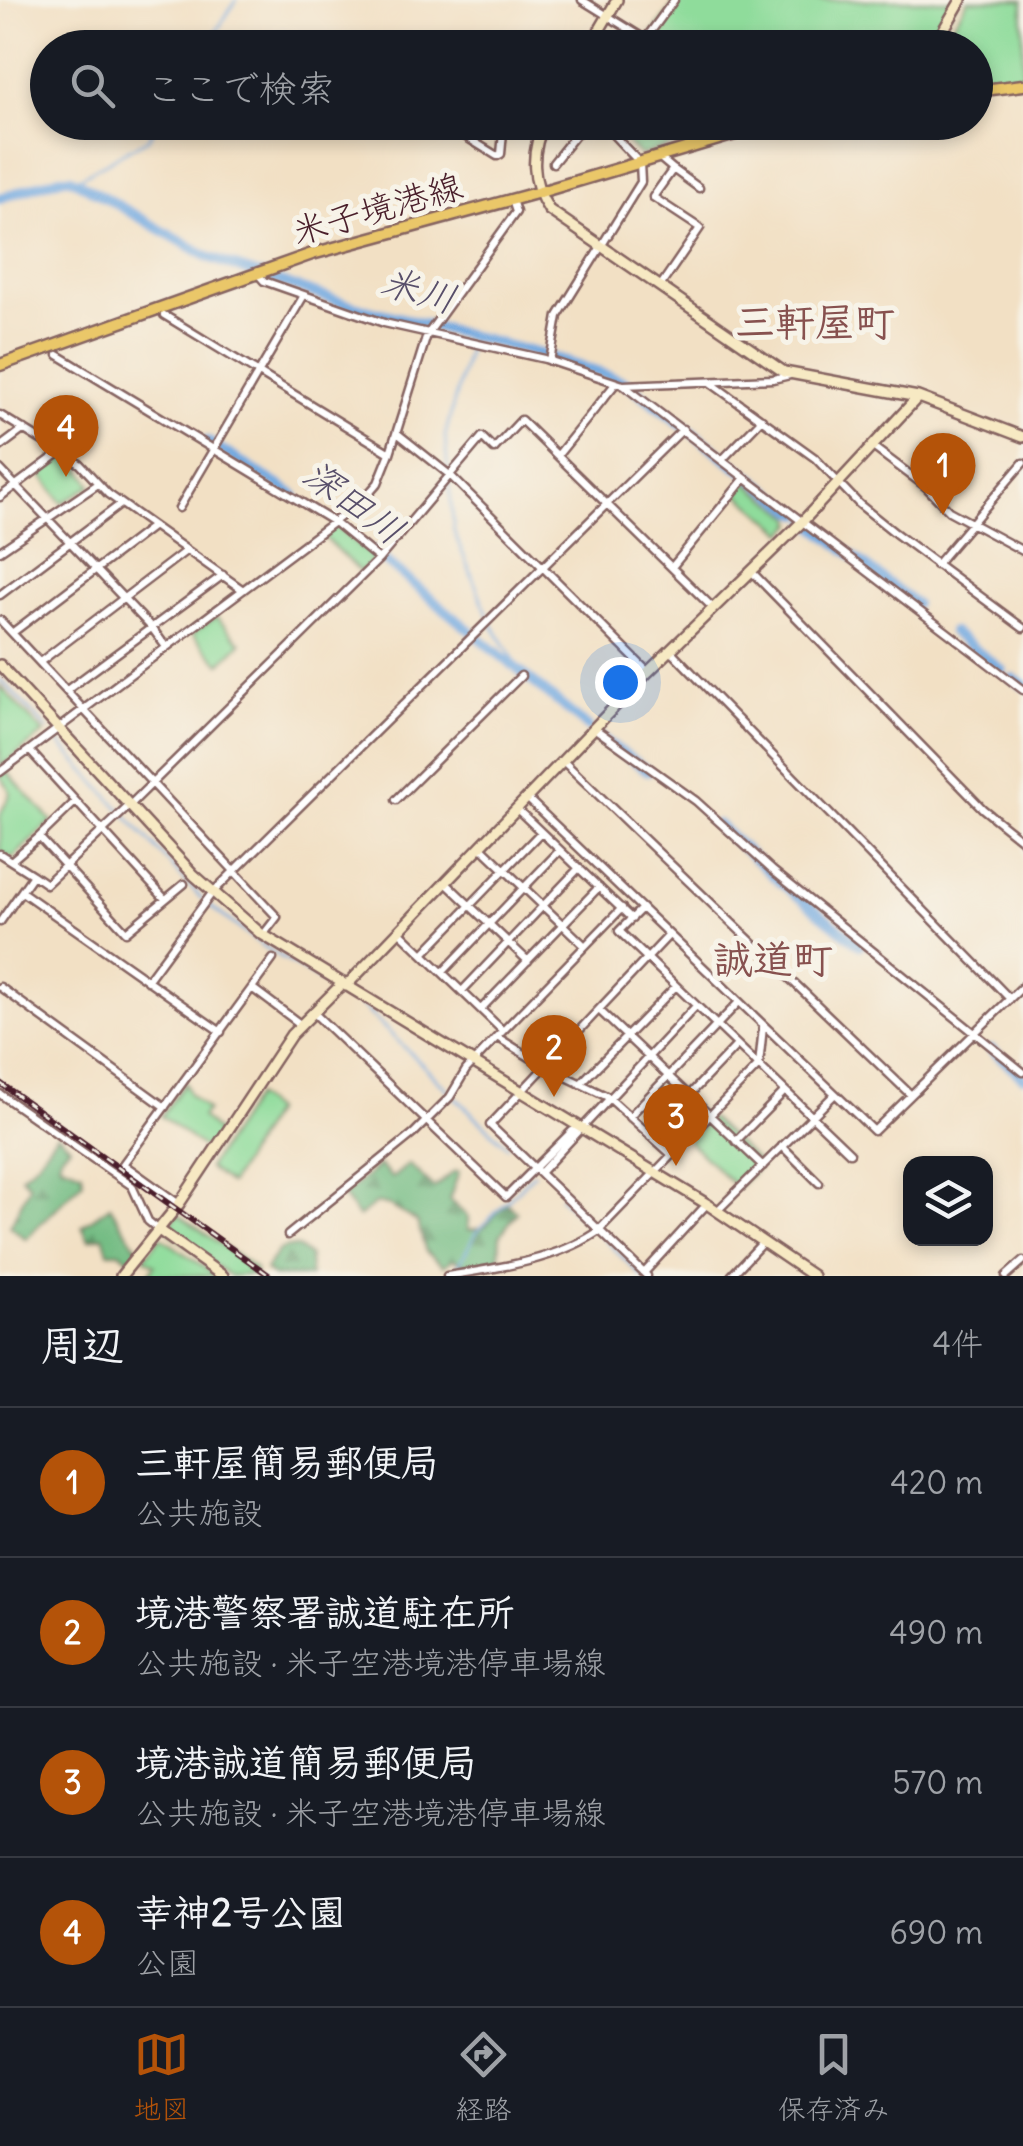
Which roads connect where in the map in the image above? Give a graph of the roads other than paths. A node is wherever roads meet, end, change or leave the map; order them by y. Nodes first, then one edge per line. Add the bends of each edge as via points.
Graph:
1 (582, 0) edge
2 (617, 0) edge
3 (674, 0) edge
4 (961, 0) edge
5 (607, 17) junction
6 (599, 30) edge
7 (629, 30) edge
8 (651, 30) edge
9 (944, 30) edge
10 (1023, 85) edge
11 (993, 89) edge
12 (472, 140) edge
13 (502, 140) edge
14 (536, 140) edge
15 (571, 140) edge
16 (619, 140) edge
17 (716, 140) edge
18 (659, 157) junction
19 (640, 162) junction
20 (554, 163) dead end
21 (673, 168) junction
22 (699, 188) dead end
23 (540, 192) junction
24 (511, 199) junction
25 (603, 246) junction
26 (256, 272) junction
27 (662, 285) junction
28 (303, 297) junction
29 (164, 316) dead end
30 (427, 335) junction
31 (58, 355) dead end
32 (550, 361) junction
33 (0, 366) edge
34 (259, 374) junction
35 (790, 375) junction
36 (710, 382) junction
37 (619, 384) junction
38 (918, 398) junction
39 (0, 415) edge
40 (762, 419) junction
41 (24, 429) junction
42 (683, 429) junction
43 (397, 433) junction
44 (1023, 437) edge
45 (0, 446) edge
46 (873, 447) junction
47 (214, 449) junction
48 (62, 451) junction
49 (390, 453) junction
50 (558, 454) junction
51 (722, 460) junction
52 (1023, 463) edge
53 (0, 469) edge
54 (451, 476) junction
55 (745, 478) junction
56 (99, 484) junction
57 (838, 484) junction
58 (16, 485) junction
59 (0, 497) edge
60 (608, 503) junction
61 (121, 504) junction
62 (178, 508) dead end
63 (46, 517) junction
64 (334, 522) junction
65 (802, 522) junction
66 (970, 524) junction
67 (153, 526) junction
68 (71, 543) junction
69 (188, 550) junction
70 (0, 551) edge
71 (1023, 552) edge
72 (379, 559) junction
73 (936, 565) junction
74 (543, 566) junction
75 (672, 567) junction
76 (95, 570) junction
77 (751, 572) junction
78 (223, 574) junction
79 (242, 590) junction
80 (0, 595) edge
81 (123, 597) junction
82 (713, 608) junction
83 (0, 620) edge
84 (152, 628) junction
85 (1023, 628) edge
86 (12, 633) junction
87 (166, 647) junction
88 (670, 650) junction
89 (40, 662) junction
90 (0, 665) edge
91 (648, 672) junction
92 (522, 676) dead end
93 (67, 690) junction
94 (1023, 690) edge
95 (84, 708) junction
96 (594, 728) junction
97 (58, 729) junction
98 (30, 751) junction
99 (563, 760) junction
100 (0, 772) edge
101 (152, 782) junction
102 (527, 798) junction
103 (396, 800) dead end
104 (75, 802) junction
105 (130, 805) junction
106 (516, 808) junction
107 (102, 831) junction
108 (541, 832) junction
109 (38, 836) junction
110 (1023, 841) edge
111 (480, 846) junction
112 (560, 850) junction
113 (0, 854) edge
114 (11, 861) junction
115 (65, 865) junction
116 (579, 868) junction
117 (505, 869) junction
118 (234, 872) junction
119 (33, 875) junction
120 (445, 882) junction
121 (184, 884) dead end
122 (524, 887) junction
123 (600, 887) junction
124 (22, 892) junction
125 (212, 893) junction
126 (165, 900) junction
127 (543, 905) junction
128 (470, 906) junction
129 (622, 908) junction
130 (642, 908) junction
131 (632, 918) junction
132 (0, 922) edge
133 (489, 924) junction
134 (563, 924) junction
135 (399, 931) junction
136 (264, 936) junction
137 (669, 936) junction
138 (508, 942) junction
139 (585, 946) junction
140 (423, 954) junction
141 (647, 958) junction
142 (273, 959) dead end
143 (528, 960) junction
144 (443, 972) junction
145 (147, 980) junction
146 (343, 985) junction
147 (676, 986) junction
148 (1023, 986) edge
149 (0, 987) edge
150 (252, 988) junction
151 (462, 991) junction
152 (1010, 998) junction
153 (738, 1003) junction
154 (696, 1006) junction
155 (481, 1009) junction
156 (599, 1010) junction
157 (312, 1011) junction
158 (300, 1024) junction
159 (716, 1025) junction
160 (763, 1026) junction
161 (976, 1031) junction
162 (221, 1032) junction
163 (500, 1034) junction
164 (627, 1036) junction
165 (737, 1045) junction
166 (648, 1056) junction
167 (473, 1063) junction
168 (759, 1065) junction
169 (544, 1066) junction
170 (1023, 1072) edge
171 (668, 1075) junction
172 (580, 1084) junction
173 (521, 1091) junction
174 (785, 1091) junction
175 (0, 1094) edge
176 (834, 1094) junction
177 (689, 1096) junction
178 (911, 1096) junction
179 (608, 1097) junction
180 (165, 1107) junction
181 (710, 1115) junction
182 (812, 1116) junction
183 (630, 1117) junction
184 (426, 1121) junction
185 (580, 1128) junction
186 (650, 1136) junction
187 (736, 1140) junction
188 (782, 1146) junction
189 (850, 1153) dead end
190 (672, 1155) junction
191 (763, 1166) junction
192 (538, 1170) junction
193 (655, 1172) junction
194 (819, 1183) dead end
195 (179, 1204) junction
196 (706, 1204) junction
197 (717, 1211) junction
198 (158, 1230) junction
199 (598, 1232) junction
200 (288, 1235) dead end
201 (763, 1242) junction
202 (1023, 1260) edge
203 (645, 1274) edge
204 (459, 1275) edge
205 (121, 1276) edge
206 (223, 1276) edge
207 (448, 1276) edge
208 (731, 1276) edge
209 (812, 1276) edge
210 (1006, 1276) edge

1 - 5 street
2 - 5 street
3 - 8 street
4 - 9 street
5 - 6 street
5 - 7 street
10 - 11 main road
12 - 13 street via 498,156
14 - 23 street
15 - 20 street
16 - 19 street
17 - 18 main road, 米子境港線
18 - 19 main road, 米子境港線
18 - 21 street
19 - 23 main road, 米子境港線
19 - 25 street via 641,182
21 - 22 street
21 - 27 street via 652,197 700,228
23 - 24 main road, 米子境港線
23 - 25 street via 550,210
24 - 26 main road, 米子境港線
24 - 30 street via 516,212
25 - 27 street
25 - 32 street via 558,316
26 - 28 street via 264,282
26 - 33 main road, 米子境港線
27 - 35 street
28 - 30 street
28 - 34 street
29 - 34 street
30 - 32 street
30 - 43 street
31 - 47 street
32 - 37 street
34 - 47 street
34 - 49 street
35 - 36 street
35 - 38 street
36 - 37 street
36 - 40 street
37 - 42 street
37 - 50 street
38 - 44 street
38 - 46 street
39 - 41 street
40 - 51 street
40 - 57 street
41 - 45 street
41 - 48 street
42 - 51 street
42 - 60 street
43 - 49 street
43 - 54 street
46 - 57 street
46 - 66 street
47 - 62 street
47 - 64 street
48 - 56 street
48 - 58 street
49 - 64 street via 378,483
50 - 54 street via 522,420 494,449 482,437
50 - 60 street
51 - 55 street
52 - 66 street
53 - 58 street
54 - 72 street
54 - 74 street
55 - 65 street
55 - 75 street
56 - 61 street
56 - 63 street
57 - 65 street
57 - 73 street
58 - 59 street
58 - 63 street
60 - 74 street
60 - 75 street
61 - 67 street
61 - 68 street
63 - 68 street
63 - 70 street
64 - 72 street
64 - 79 street
65 - 77 street
65 - 94 street
66 - 71 street
66 - 73 street
67 - 69 street
67 - 76 street
68 - 76 street
68 - 80 street
69 - 78 street
69 - 81 street
72 - 101 street
73 - 85 street
74 - 91 street
74 - 118 street
75 - 82 street
76 - 81 street
76 - 86 street
77 - 82 street
77 - 110 street via 982,808
78 - 79 street
78 - 84 street
79 - 87 street
81 - 84 street
81 - 89 street
82 - 88 street
83 - 86 street
84 - 87 street
84 - 93 street
86 - 89 street
87 - 95 street
88 - 91 street
88 - 152 street
89 - 93 street
90 - 97 street
91 - 96 street
92 - 103 street
93 - 95 street
95 - 97 street
95 - 101 street
96 - 99 street
96 - 161 street via 696,801 772,870
97 - 98 street
97 - 105 street
98 - 100 street
98 - 104 street
99 - 102 street
99 - 178 street
101 - 105 street
101 - 118 street
102 - 106 street
102 - 130 street
104 - 107 street
104 - 109 street
105 - 107 street
105 - 125 street
106 - 108 street
106 - 111 street
107 - 115 street
107 - 126 street
108 - 112 street
108 - 117 street
109 - 114 street
109 - 115 street
111 - 117 street
111 - 120 street
112 - 116 street
112 - 122 street
113 - 114 street
114 - 119 street
115 - 119 street via 46,884
115 - 126 street via 126,932
116 - 123 street
116 - 127 street
117 - 122 street
117 - 128 street
118 - 125 street
118 - 136 street via 276,917
119 - 124 street
120 - 128 street
120 - 135 street
121 - 126 street
122 - 127 street
122 - 133 street
123 - 129 street
123 - 134 street
124 - 132 street
124 - 145 street
125 - 136 street
125 - 145 street
127 - 134 street
127 - 138 street
128 - 133 street
128 - 140 street
129 - 131 street
129 - 139 street
130 - 131 street
130 - 137 street
131 - 141 street via 619,931
133 - 138 street
133 - 144 street
134 - 139 street
134 - 143 street
135 - 140 street
135 - 146 street
136 - 146 street
137 - 141 street
137 - 153 street
138 - 143 street
138 - 151 street
139 - 163 street
140 - 144 street
141 - 147 street
141 - 156 street
142 - 150 street
143 - 155 street
144 - 151 street
145 - 162 street
146 - 157 street
146 - 167 street
147 - 154 street
147 - 164 street
148 - 152 street
149 - 180 street
150 - 158 street
150 - 162 street
151 - 155 street
152 - 161 street
153 - 159 street
153 - 160 street
154 - 159 street
154 - 166 street
155 - 163 street
156 - 164 street
156 - 169 street
157 - 158 street
157 - 184 street
158 - 195 street
159 - 165 street
159 - 171 street
160 - 168 street
160 - 176 street
161 - 170 street
161 - 178 street
162 - 180 street
163 - 167 street
163 - 169 street
164 - 166 street
164 - 172 street
165 - 168 street
165 - 177 street
166 - 171 street
166 - 179 street
167 - 173 street
167 - 184 street
168 - 174 street
168 - 181 street
169 - 172 street
169 - 173 street
171 - 177 street
171 - 183 street
172 - 179 street
173 - 185 street
173 - 192 street via 490,1125
174 - 182 street
174 - 187 street
175 - 198 street via 132,1186
176 - 178 street via 874,1130
176 - 182 street
177 - 181 street
177 - 186 street
179 - 183 street
179 - 185 street
180 - 195 street via 123,1164
181 - 187 street
181 - 190 street
182 - 188 street
182 - 189 street
183 - 186 street
184 - 192 street via 506,1197
184 - 200 street
185 - 192 street
185 - 193 street
186 - 190 street
187 - 191 street
188 - 191 street
188 - 194 street
190 - 193 street
191 - 197 street
192 - 199 street
193 - 196 street
193 - 199 street
195 - 198 street
196 - 197 street
196 - 203 street
197 - 201 street
198 - 205 street
198 - 206 street
199 - 203 street
199 - 204 street via 512,1265
201 - 208 street
201 - 209 street
202 - 210 street
204 - 207 street

